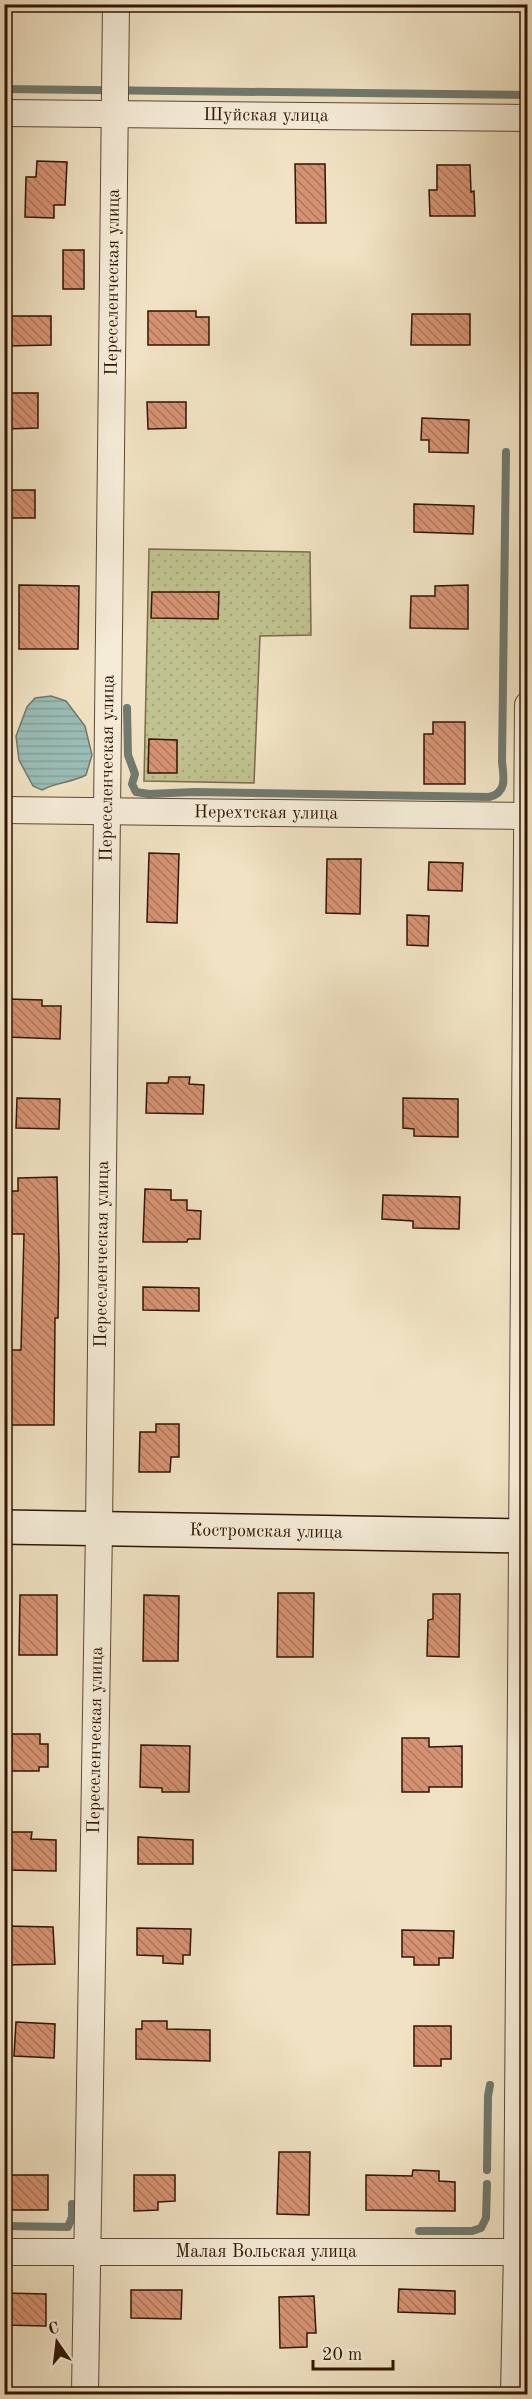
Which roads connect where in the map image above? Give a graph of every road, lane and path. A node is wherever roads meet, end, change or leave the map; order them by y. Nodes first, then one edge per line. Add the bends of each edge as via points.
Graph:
1 (116, 4) edge
2 (115, 98) junction
3 (4, 113) edge
4 (528, 118) edge
5 (528, 705) edge
6 (4, 810) edge
7 (108, 812) junction
8 (527, 816) edge
9 (4, 1527) edge
10 (99, 1528) junction
11 (525, 1536) edge
12 (4, 2252) edge
13 (522, 2252) edge
14 (86, 2254) junction
15 (85, 2394) edge
16 (514, 2394) edge

1 - 2 street, Переселенческая улица
2 - 3 street, Шуйская улица
2 - 4 street, Шуйская улица
2 - 7 street, Переселенческая улица
5 - 8 street
6 - 7 street, Нерехтская улица
7 - 8 street, Нерехтская улица
7 - 10 street, Переселенческая улица
8 - 11 street
9 - 10 street, Костромская улица
10 - 11 street, Костромская улица
10 - 14 street, Переселенческая улица
11 - 13 street
12 - 14 street, Малая Вольская улица
13 - 14 street, Малая Вольская улица
13 - 16 street
14 - 15 street, Переселенческая улица

